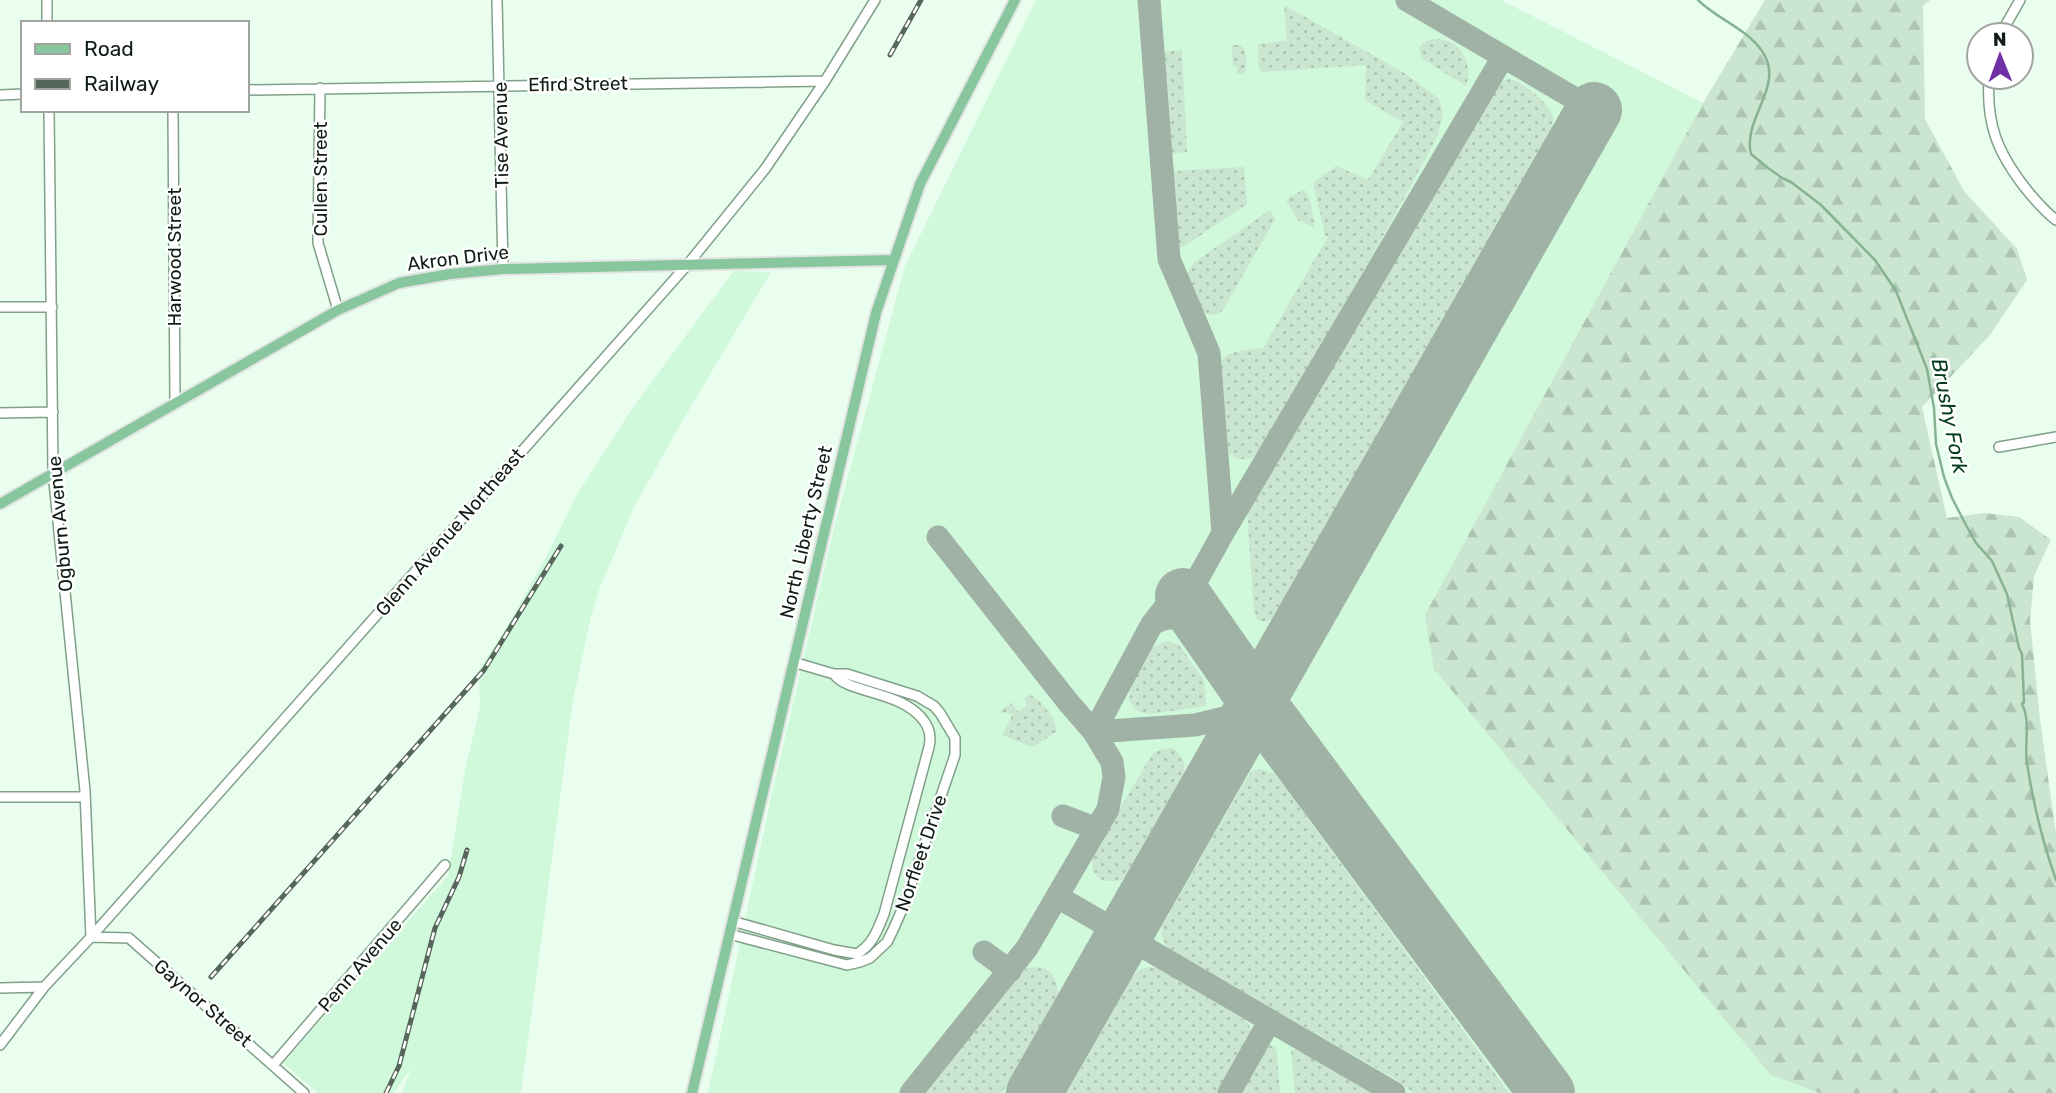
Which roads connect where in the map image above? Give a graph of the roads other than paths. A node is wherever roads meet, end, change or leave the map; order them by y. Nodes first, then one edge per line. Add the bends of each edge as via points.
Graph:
1 (47, 0) edge
2 (497, 0) edge
3 (875, 0) edge
4 (1015, 0) edge
5 (2020, 0) edge
6 (47, 21) edge
7 (2008, 21) edge
8 (825, 81) junction
9 (499, 85) junction
10 (320, 88) junction
11 (248, 90) edge
12 (1988, 91) edge
13 (21, 94) edge
14 (0, 95) edge
15 (49, 112) edge
16 (173, 112) edge
17 (2056, 220) edge
18 (893, 260) junction
19 (688, 264) junction
20 (503, 269) junction
21 (0, 307) edge
22 (52, 307) junction
23 (338, 310) junction
24 (176, 403) junction
25 (53, 412) junction
26 (0, 413) edge
27 (2056, 436) edge
28 (1999, 447) dead end
29 (53, 472) junction
30 (0, 504) edge
31 (793, 662) junction
32 (834, 674) junction
33 (0, 797) edge
34 (85, 797) junction
35 (445, 865) dead end
36 (732, 921) junction
37 (729, 934) junction
38 (779, 935) junction
39 (91, 937) junction
40 (776, 946) junction
41 (844, 953) junction
42 (842, 964) junction
43 (44, 987) junction
44 (0, 988) edge
45 (0, 1045) edge
46 (274, 1064) junction
47 (304, 1093) edge
48 (692, 1093) edge

1 - 6 street
2 - 9 street, Tise Avenue
3 - 8 street, Glenn Avenue Northeast
4 - 18 main road, North Liberty Street via 920,184
5 - 7 street
8 - 9 street, Efird Street
8 - 19 street, Glenn Avenue Northeast via 765,169
9 - 10 street, Efird Street
9 - 20 street, Tise Avenue
10 - 11 street, Efird Street
10 - 23 street, Cullen Street via 318,243
12 - 17 street via 1990,119 2003,157
13 - 14 street
15 - 22 street, Ogburn Avenue
16 - 24 street, Harwood Street
18 - 19 main road, Akron Drive
18 - 31 main road, North Liberty Street via 876,313
19 - 20 main road, Akron Drive
19 - 39 street, Glenn Avenue Northeast
20 - 23 main road, Akron Drive via 399,283
21 - 22 street
22 - 25 street, Ogburn Avenue
23 - 24 main road, Akron Drive
24 - 29 main road, Akron Drive
25 - 26 street
25 - 29 street, Ogburn Avenue
27 - 28 street
29 - 30 main road, Akron Drive
29 - 34 street, Ogburn Avenue
31 - 32 street, Norfleet Drive
31 - 36 main road, North Liberty Street
32 - 41 street, Norfleet Drive via 839,681 917,712 927,725 930,741 876,934 857,954
32 - 42 street, Norfleet Drive via 864,679 934,706 956,746 894,930 870,958
33 - 34 street
34 - 39 street, Ogburn Avenue
35 - 46 street, Penn Avenue
36 - 37 main road, North Liberty Street
36 - 38 street
37 - 40 street
37 - 48 main road, North Liberty Street
38 - 40 street
38 - 41 street
39 - 43 street, Glenn Avenue Northeast
39 - 46 street, Gaynor Street via 129,938
40 - 42 street
41 - 42 street
43 - 44 street
43 - 45 street, Glenn Avenue Northeast
46 - 47 street, Gaynor Street

